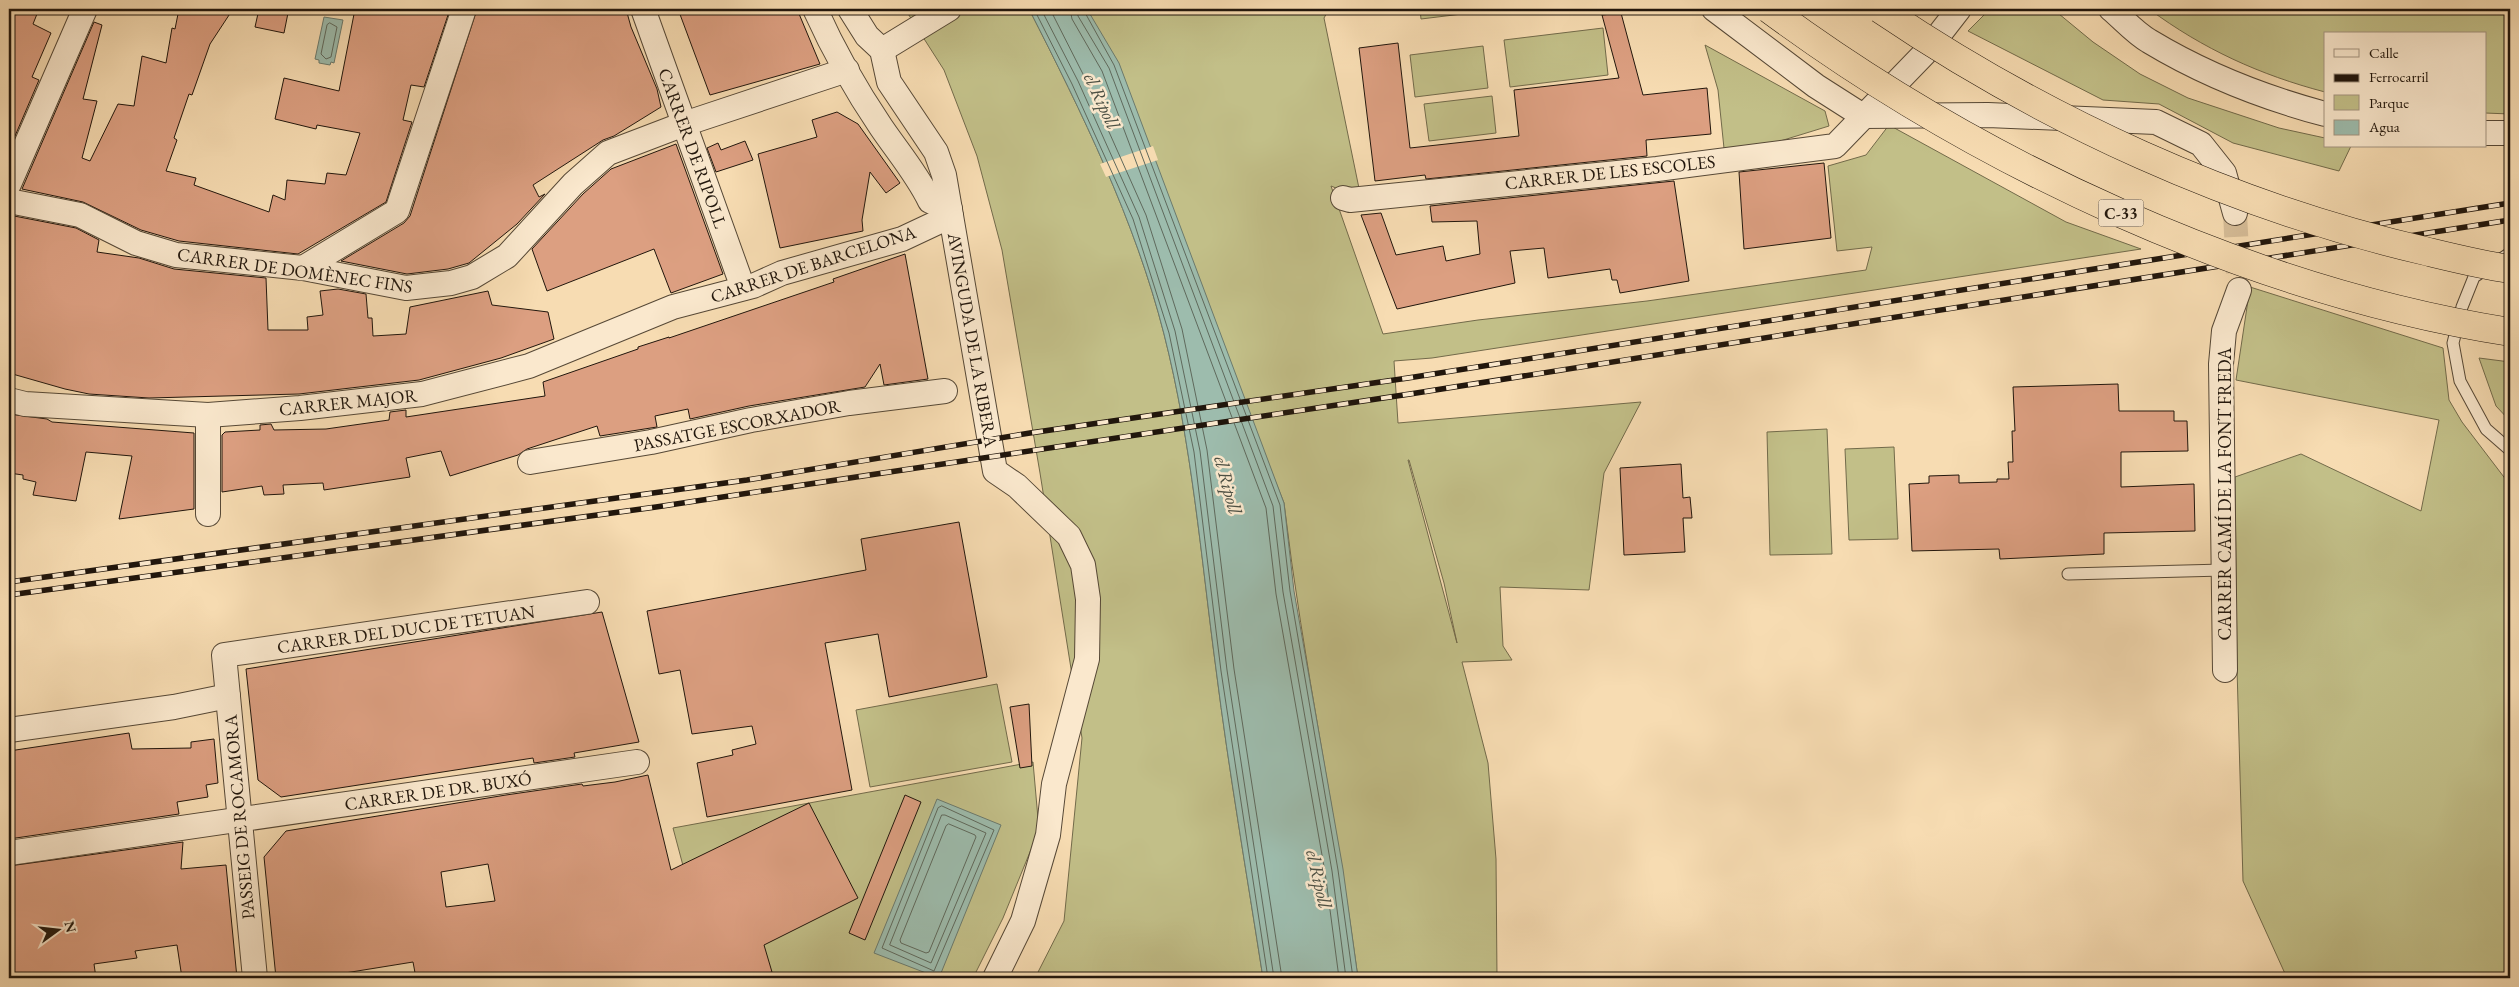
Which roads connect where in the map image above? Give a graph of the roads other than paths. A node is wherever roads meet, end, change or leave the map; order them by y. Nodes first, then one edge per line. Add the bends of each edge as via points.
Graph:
1 (85, 9) edge
2 (464, 9) edge
3 (643, 9) edge
4 (815, 9) edge
5 (850, 9) edge
6 (949, 9) edge
7 (1714, 9) edge
8 (1769, 9) edge
9 (1880, 9) edge
10 (1959, 9) edge
11 (2111, 9) edge
12 (882, 50) junction
13 (847, 70) junction
14 (2324, 114) edge
15 (1863, 116) junction
16 (684, 124) junction
17 (2486, 132) edge
18 (2510, 133) edge
19 (9, 184) edge
20 (1343, 198) dead end
21 (9, 202) edge
22 (951, 212) junction
23 (2235, 213) tunnel mouth
24 (2510, 253) edge
25 (303, 268) junction
26 (2510, 269) edge
27 (743, 288) junction
28 (2238, 290) tunnel mouth
29 (673, 307) joint
30 (2510, 332) edge
31 (945, 391) dead end
32 (9, 400) edge
33 (208, 415) junction
34 (2510, 450) edge
35 (530, 462) dead end
36 (208, 514) dead end
37 (2223, 570) junction
38 (2068, 574) dead end
39 (587, 602) dead end
40 (224, 656) joint
41 (2225, 670) dead end
42 (228, 696) junction
43 (9, 730) edge
44 (637, 762) dead end
45 (239, 820) junction
46 (9, 853) edge
47 (255, 978) edge
48 (994, 978) edge

1 - 19 street
2 - 25 street via 397,211
3 - 16 street, CARRER DE RIPOLL
4 - 13 street, AVINGUDA DE LA RIBERA
5 - 12 street via 867,36
6 - 12 street
7 - 15 street via 1816,86
8 - 30 highway, C-33, bridge via 1945,124 2116,211 2272,272 2345,294
9 - 26 highway, bridge via 1974,68 2067,120 2214,184 2365,237
10 - 15 street, CARRER DE LES ESCOLES via 1924,54
11 - 14 street via 2147,40 2206,70
12 - 22 street, AVINGUDA DE LA RIBERA via 889,82 936,152
13 - 16 street, CARRER DE DOMÈNEC FINS
13 - 22 street, AVINGUDA DE LA RIBERA via 880,126 919,178 930,201
15 - 20 street, CARRER DE LES ESCOLES via 1836,146 1657,169 1350,200
15 - 23 street via 1988,115 2156,122 2201,144 2224,172
16 - 25 street, CARRER DE DOMÈNEC FINS via 608,153 573,184 507,256 472,277 406,288
16 - 27 street, CARRER DE RIPOLL
17 - 18 street
21 - 25 street, CARRER DE DOMÈNEC FINS via 80,216 136,243 176,255
22 - 27 street, CARRER DE BARCELONA via 902,239 782,273
22 - 48 street, AVINGUDA DE LA RIBERA via 995,471 1017,486 1069,536 1084,564 1088,599 1087,659 1054,784 1048,835 1038,876 1023,921
24 - 34 lane via 2474,277 2453,343 2460,381 2486,429
27 - 29 street, CARRER DE BARCELONA
28 - 37 street, CARRER CAMÍ DE LA FONT FREDA via 2224,331 2221,364
29 - 33 street, CARRER MAJOR via 528,366 422,394
31 - 35 street, PASSATGE ESCORXADOR via 780,415 651,442
32 - 33 street, CARRER MAJOR via 25,404
33 - 36 street
37 - 38 lane
37 - 41 street, CARRER CAMÍ DE LA FONT FREDA
39 - 40 street, CARRER DEL DUC DE TETUAN
40 - 42 street, PASSEIG DE ROCAMORA
42 - 43 street
42 - 45 street, PASSEIG DE ROCAMORA
44 - 45 street, CARRER DE DR. BUXÓ
45 - 46 street, CARRER DE DR. BUXÓ
45 - 47 street, PASSEIG DE ROCAMORA

